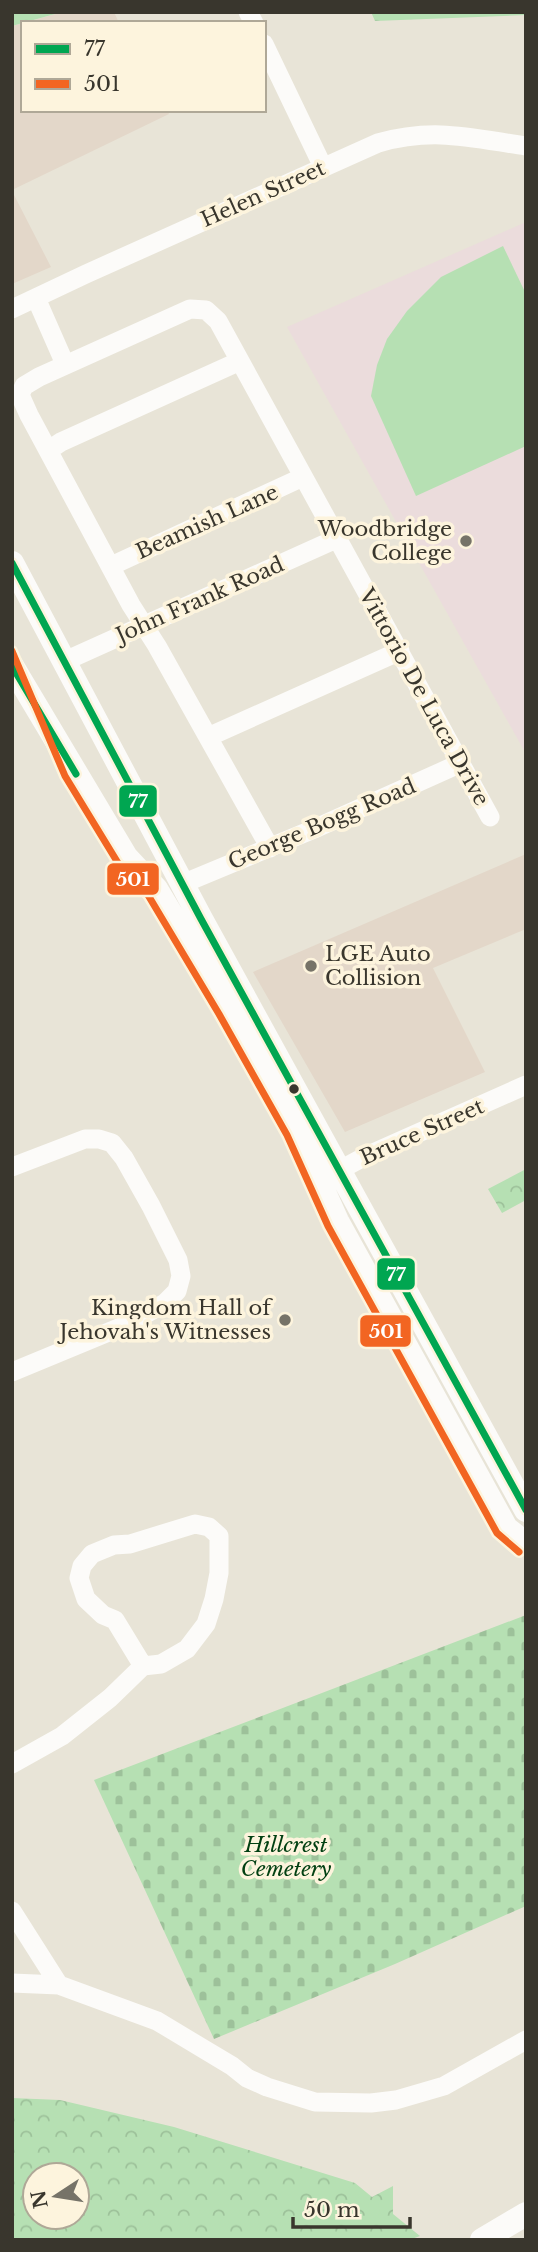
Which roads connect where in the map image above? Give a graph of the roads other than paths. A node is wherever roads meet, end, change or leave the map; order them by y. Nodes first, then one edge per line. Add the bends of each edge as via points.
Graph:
1 (266, 48) edge
2 (526, 146) edge
3 (323, 167) junction
4 (36, 298) junction
5 (12, 309) edge
6 (240, 361) junction
7 (65, 364) junction
8 (49, 450) junction
9 (303, 477) junction
10 (336, 539) junction
11 (12, 564) edge
12 (111, 566) junction
13 (145, 625) junction
14 (401, 651) junction
15 (65, 662) junction
16 (12, 666) edge
17 (208, 737) junction
18 (461, 763) junction
19 (490, 817) dead end
20 (270, 848) junction
21 (182, 884) junction
22 (526, 1085) edge
23 (12, 1167) edge
24 (329, 1176) junction
25 (12, 1372) edge
26 (526, 1510) edge
27 (526, 1544) edge
28 (143, 1666) junction
29 (12, 1764) edge
30 (12, 1912) edge
31 (12, 1983) edge
32 (59, 1985) junction
33 (526, 2040) edge
34 (526, 2214) edge
35 (482, 2240) edge

1 - 3 street
2 - 3 street, Helen Street via 415,134 378,143
3 - 4 street, Helen Street
4 - 5 street, Helen Street
4 - 7 street
6 - 7 street, Vittorio De Luca Drive via 218,321 206,310 191,309
6 - 8 street
6 - 9 street, Vittorio De Luca Drive
7 - 8 street, Vittorio De Luca Drive via 24,386 20,395
8 - 12 street, Vittorio De Luca Drive
9 - 10 street, Vittorio De Luca Drive
9 - 12 street, Beamish Lane
10 - 13 street, John Frank Road
10 - 14 street, Vittorio De Luca Drive
11 - 15 main road
12 - 13 street, Vittorio De Luca Drive
13 - 15 street, John Frank Road
13 - 17 street, Vittorio De Luca Drive
14 - 17 street
14 - 18 street, Vittorio De Luca Drive
15 - 21 main road
16 - 24 main road via 126,857 156,889 296,1130
17 - 20 street, Vittorio De Luca Drive
18 - 19 street, Vittorio De Luca Drive
18 - 20 street, George Bogg Road
20 - 21 street, George Bogg Road
21 - 24 main road
22 - 24 street, Bruce Street
23 - 25 street via 85,1139 112,1143 151,1206 178,1259 181,1276 177,1291 165,1303 128,1324
24 - 26 main road
24 - 27 main road via 337,1221 506,1528
28 - 28 street via 161,1664 187,1649 206,1624 219,1573 219,1536 209,1527 195,1524 114,1545 92,1554 82,1566 79,1578 86,1599 114,1620
28 - 29 street via 62,1736
30 - 32 street
31 - 32 street
32 - 33 street via 157,2021 247,2078 315,2102 396,2100 444,2086
34 - 35 main road

